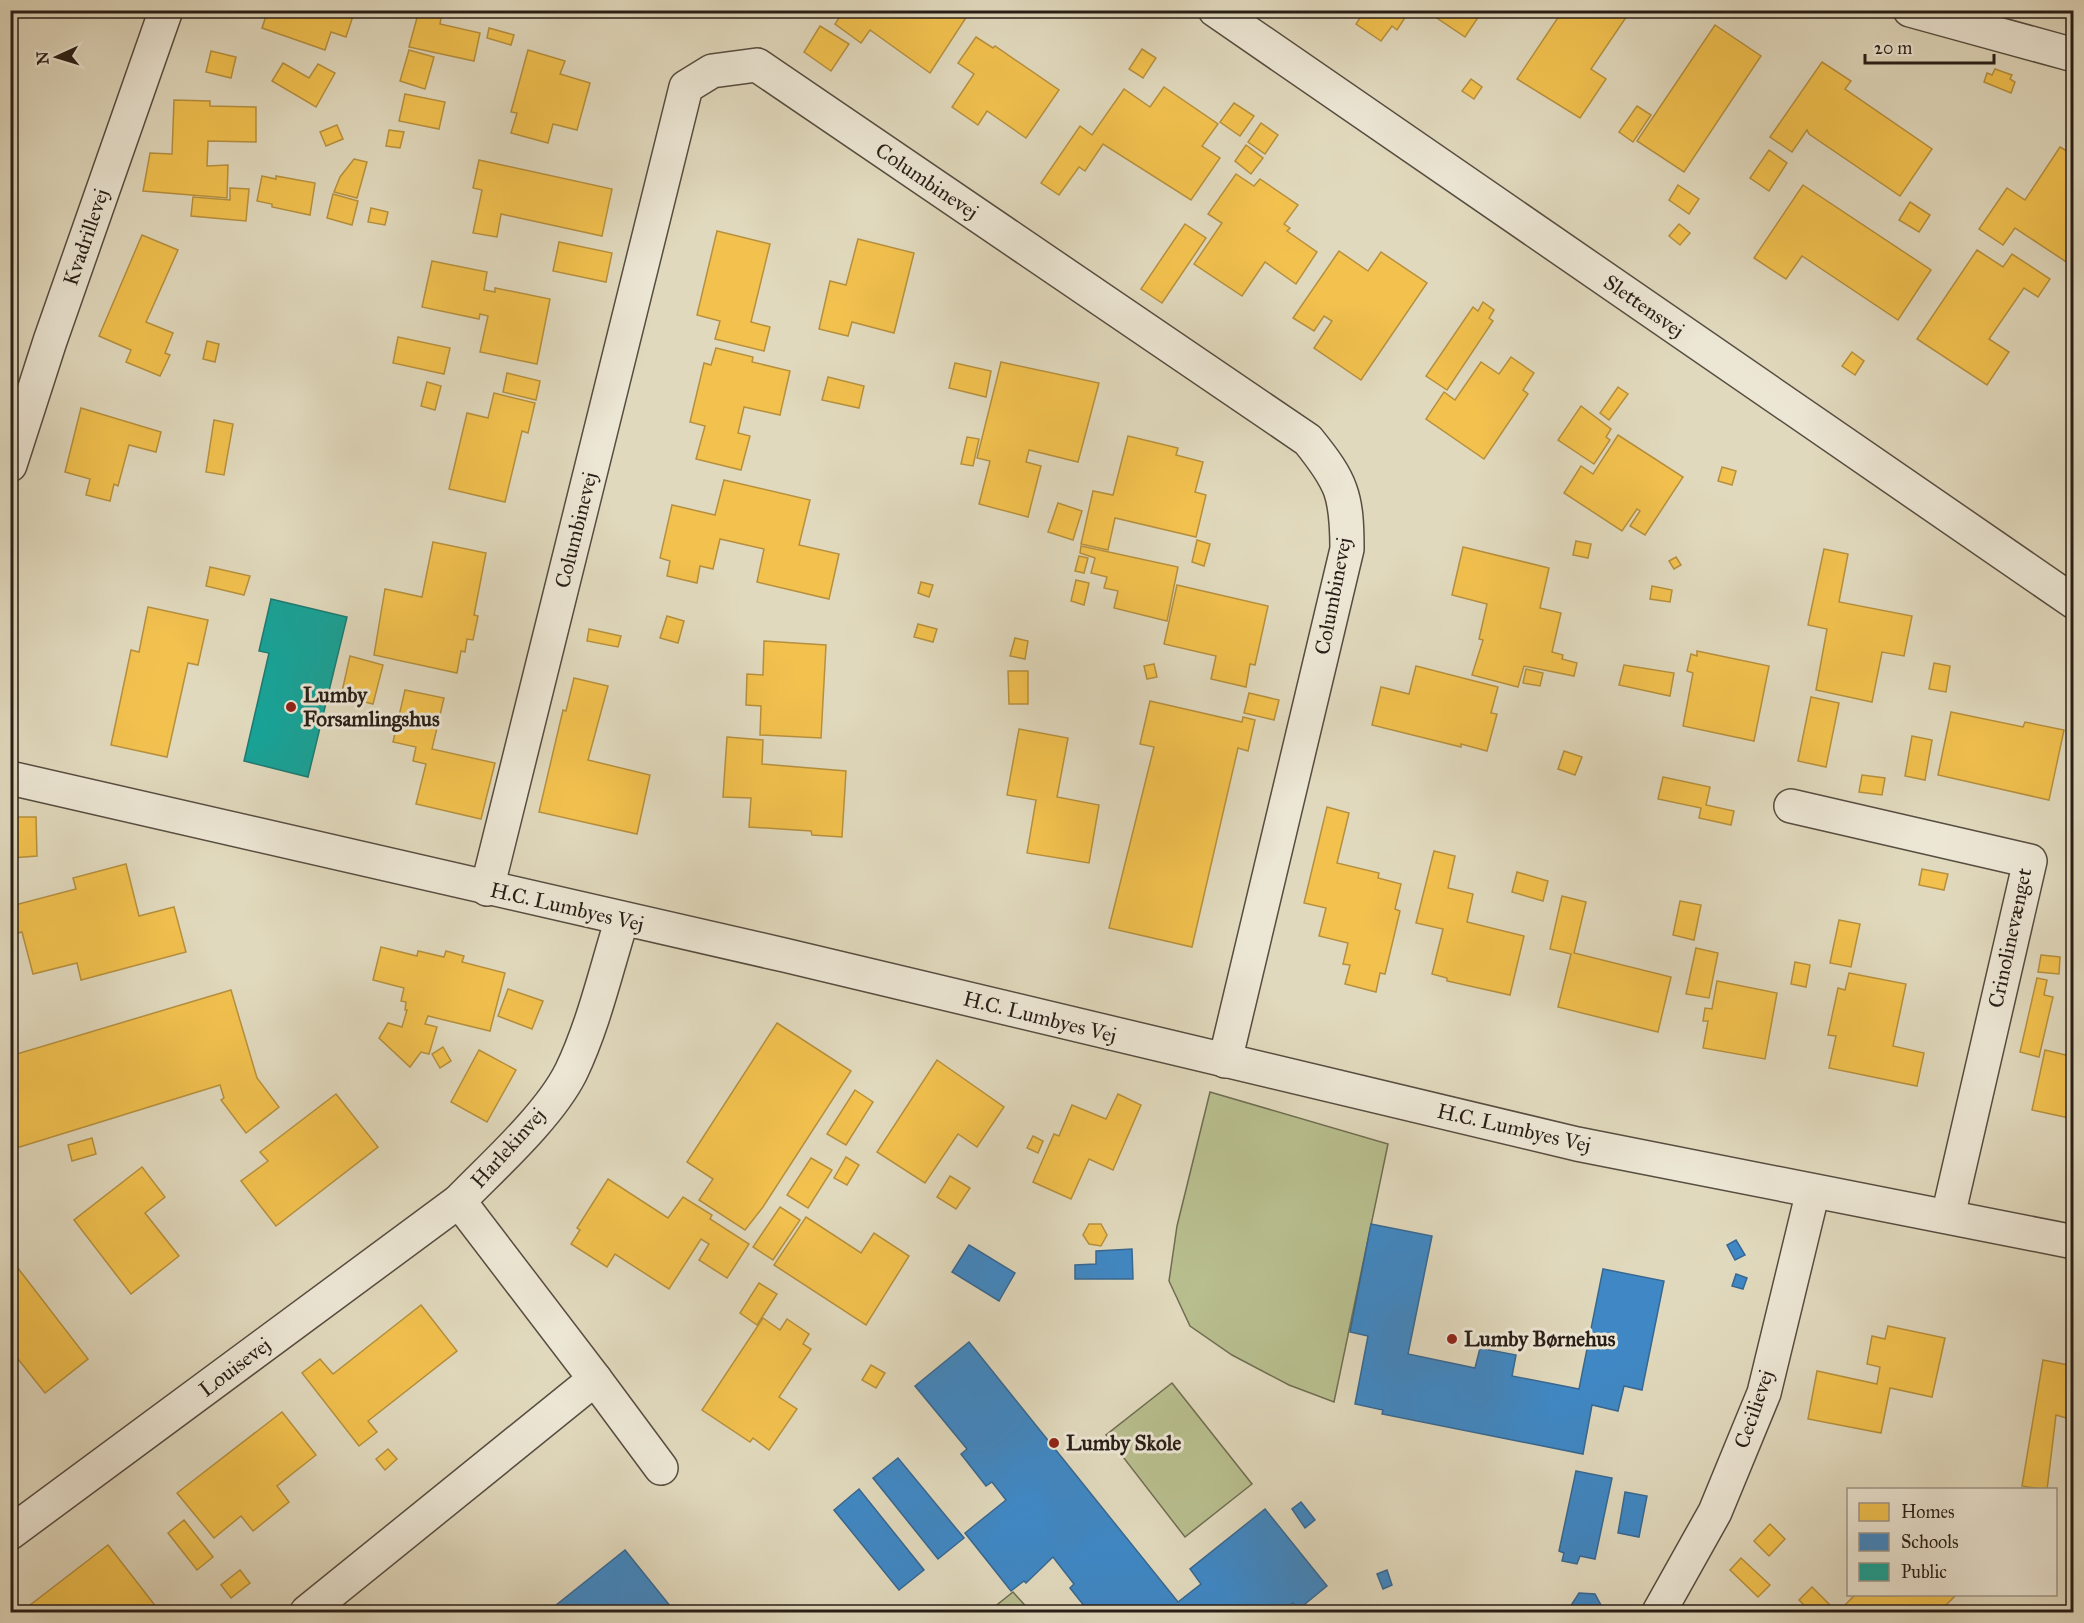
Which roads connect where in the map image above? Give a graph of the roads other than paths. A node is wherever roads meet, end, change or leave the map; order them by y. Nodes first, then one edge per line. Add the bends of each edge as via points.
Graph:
1 (166, 10) edge
2 (1215, 10) edge
3 (1910, 10) edge
4 (2073, 55) edge
5 (10, 465) edge
6 (2073, 602) edge
7 (10, 778) edge
8 (1791, 806) dead end
9 (487, 889) junction
10 (622, 919) junction
11 (1225, 1061) junction
12 (1813, 1191) junction
13 (459, 1201) junction
14 (1948, 1216) junction
15 (2073, 1242) edge
16 (595, 1379) junction
17 (661, 1468) dead end
18 (10, 1533) edge
19 (307, 1612) edge
20 (1659, 1612) edge

1 - 5 street, Kvadrillevej
2 - 6 street, Slettensvej
3 - 4 street
7 - 9 street, H.C. Lumbyes Vej
8 - 14 street, Crinolinevænget via 2030,861
9 - 10 street, H.C. Lumbyes Vej
9 - 11 street, Columbinevej via 686,87 712,71 757,65 1308,441 1334,472 1347,511 1347,549
10 - 11 street, H.C. Lumbyes Vej
10 - 13 street, Harlekinvej via 570,1073 533,1125
11 - 12 street, H.C. Lumbyes Vej via 1577,1144
12 - 14 street, H.C. Lumbyes Vej
12 - 20 street, Cecilievej via 1764,1393 1715,1512
13 - 16 street, Harlekinvej
13 - 18 street, Louisevej
14 - 15 street, H.C. Lumbyes Vej
16 - 17 street, Harlekinvej
16 - 19 street

